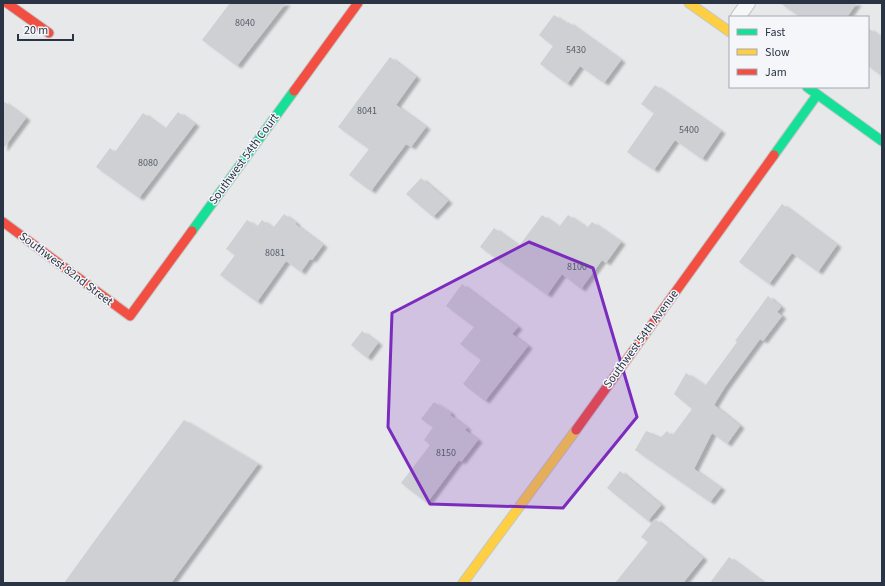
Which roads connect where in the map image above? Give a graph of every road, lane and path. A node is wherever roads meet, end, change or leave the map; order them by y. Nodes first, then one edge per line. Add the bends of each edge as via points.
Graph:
1 (7, 3) edge
2 (358, 3) edge
3 (689, 3) edge
4 (748, 3) edge
5 (708, 8) edge
6 (739, 16) edge
7 (729, 30) edge
8 (49, 33) dead end
9 (808, 88) edge
10 (818, 95) junction
11 (882, 141) edge
12 (3, 222) edge
13 (130, 316) joint
14 (463, 583) edge

1 - 8 street
2 - 13 street, Southwest 54th Court
3 - 5 street
4 - 6 street
5 - 7 street
9 - 10 street
10 - 11 street
10 - 14 street, Southwest 54th Avenue
12 - 13 street, Southwest 82nd Street

